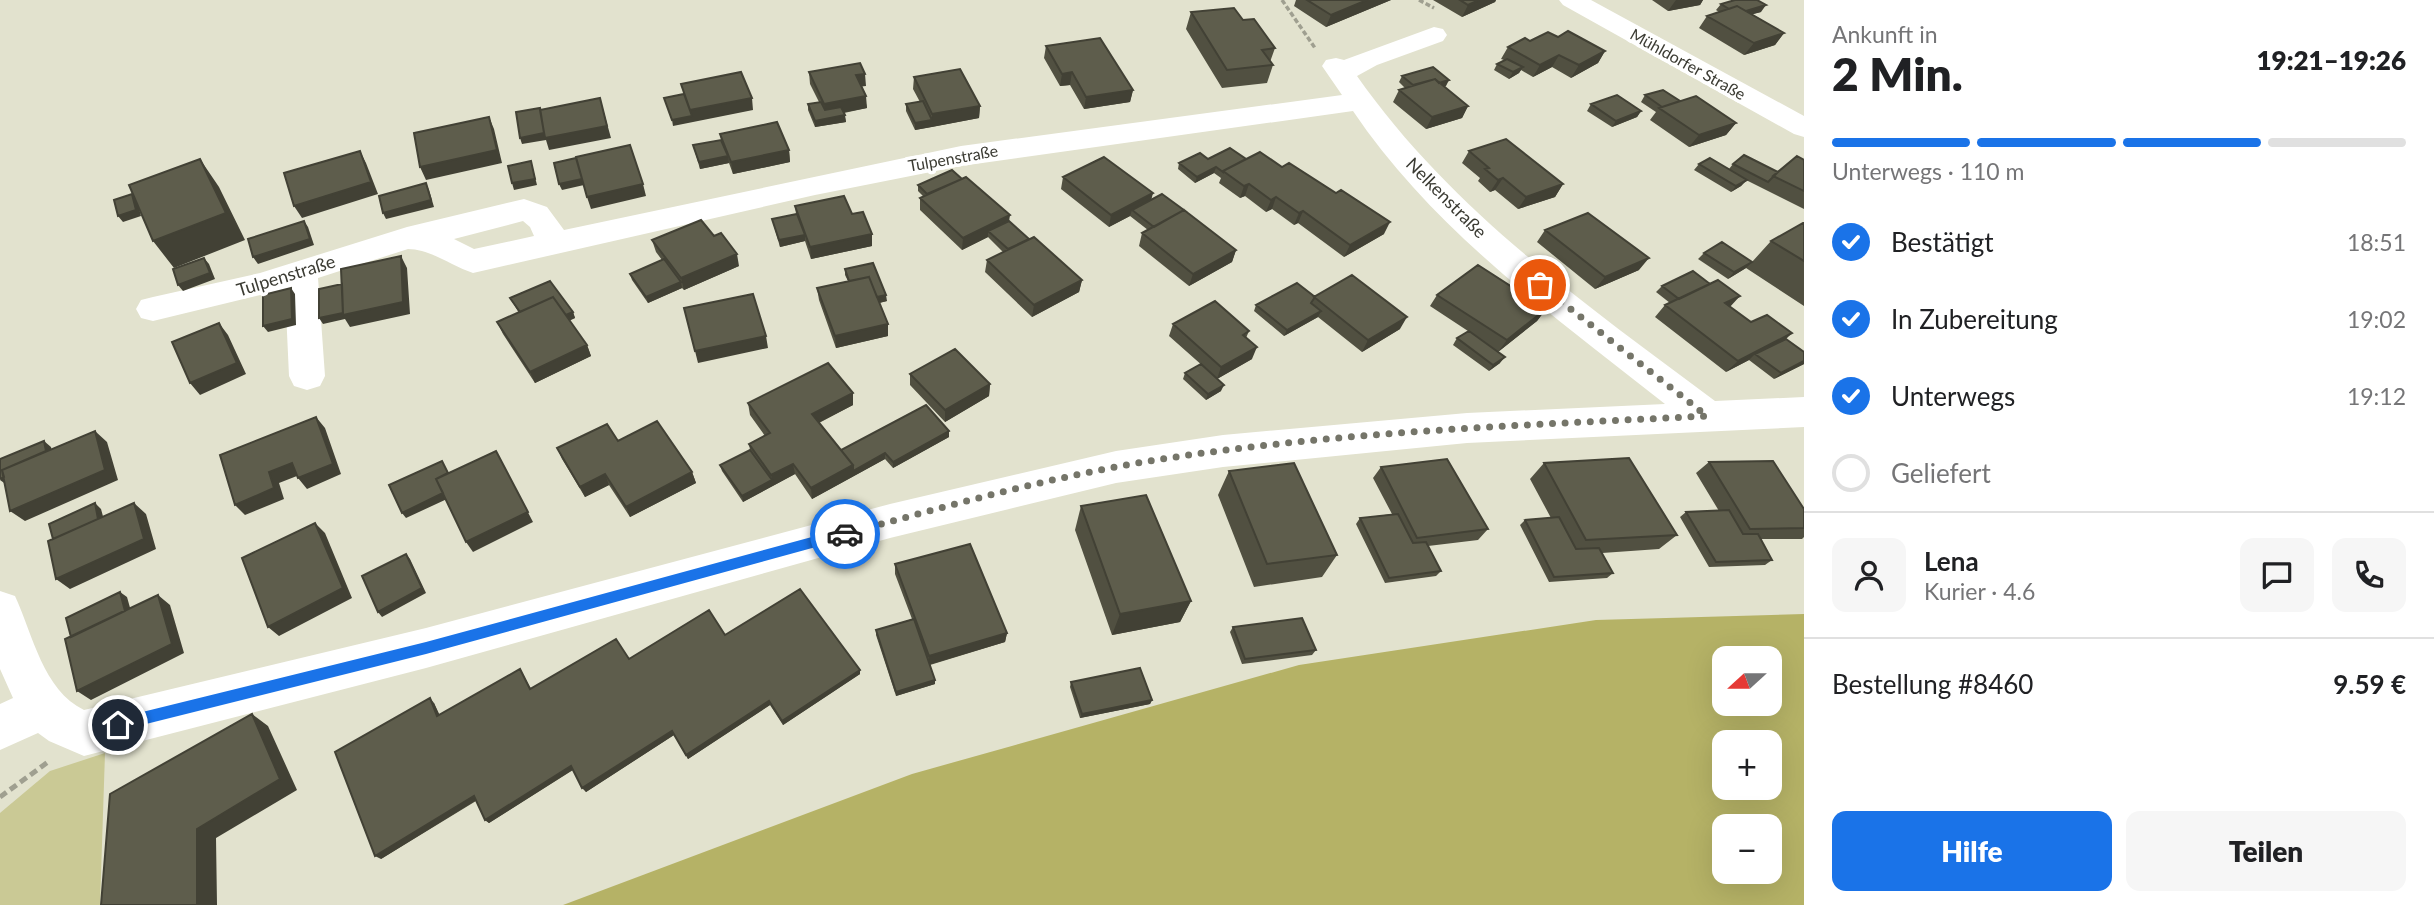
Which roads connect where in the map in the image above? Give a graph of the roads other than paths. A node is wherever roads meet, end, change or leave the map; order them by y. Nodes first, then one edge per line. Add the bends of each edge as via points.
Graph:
1 (1572, 0) edge
2 (1434, 35) dead end
3 (1358, 102) junction
4 (1804, 128) edge
5 (301, 272) junction
6 (153, 309) dead end
7 (307, 376) dead end
8 (1804, 412) edge
9 (1707, 416) junction
10 (0, 610) edge
11 (45, 706) junction
12 (0, 728) edge

1 - 4 street, Mühldorfer Straße
2 - 3 street, Nelkenstraße via 1370,55 1338,71
3 - 5 street, Tulpenstraße via 891,168 553,244 543,219 524,210
3 - 9 street, Nelkenstraße via 1422,177 1510,260
5 - 6 street, Tulpenstraße
5 - 7 street
8 - 9 street
9 - 11 street via 1344,438 1116,467 890,521 426,648 84,733 56,720
10 - 11 street via 27,680
11 - 12 street

